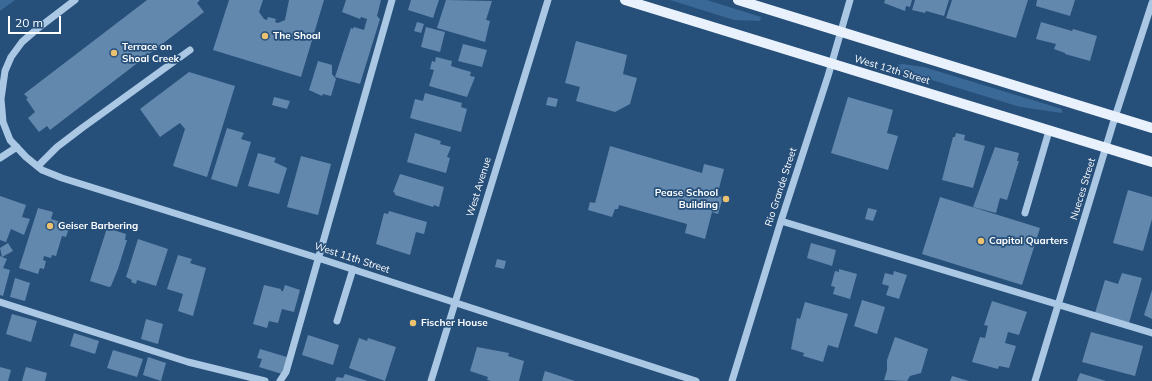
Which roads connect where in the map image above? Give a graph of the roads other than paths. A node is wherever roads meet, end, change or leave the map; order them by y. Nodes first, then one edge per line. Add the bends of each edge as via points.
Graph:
1 (75, 0) edge
2 (392, 0) edge
3 (548, 0) edge
4 (625, 0) edge
5 (738, 0) edge
6 (850, 0) edge
7 (1152, 4) edge
8 (840, 32) junction
9 (190, 50) dead end
10 (831, 64) junction
11 (1115, 117) junction
12 (1152, 128) edge
13 (1050, 131) junction
14 (17, 147) junction
15 (1106, 148) junction
16 (0, 158) edge
17 (1152, 162) edge
18 (38, 166) junction
19 (1025, 213) dead end
20 (780, 221) junction
21 (318, 258) junction
22 (353, 269) junction
23 (0, 302) edge
24 (454, 303) junction
25 (1059, 304) junction
26 (337, 321) dead end
27 (1152, 333) edge
28 (265, 381) edge
29 (280, 381) edge
30 (431, 381) edge
31 (696, 381) edge
32 (732, 381) edge
33 (1035, 381) edge

1 - 14 street, West 11th Street via 22,42 5,71 1,99 3,122 10,140
2 - 21 street
3 - 24 street, West Avenue
4 - 10 main road, West 12th Street
5 - 8 main road
6 - 8 street, Rio Grande Street
7 - 11 street, Nueces Street
8 - 10 street, Rio Grande Street
8 - 11 main road
9 - 18 street via 57,147
10 - 13 main road, West 12th Street
10 - 20 street, Rio Grande Street
11 - 12 main road
11 - 15 street, Nueces Street
13 - 15 main road, West 12th Street
13 - 19 street
14 - 16 street
14 - 18 street, West 11th Street
15 - 17 main road, West 12th Street
15 - 25 street, Nueces Street
18 - 21 street, West 11th Street via 62,178
20 - 25 street
20 - 32 street, Rio Grande Street
21 - 22 street, West 11th Street
21 - 29 street via 286,372
22 - 24 street, West 11th Street
22 - 26 street
23 - 28 street via 188,362
24 - 30 street, West Avenue
24 - 31 street, West 11th Street
25 - 27 street
25 - 33 street, Nueces Street

